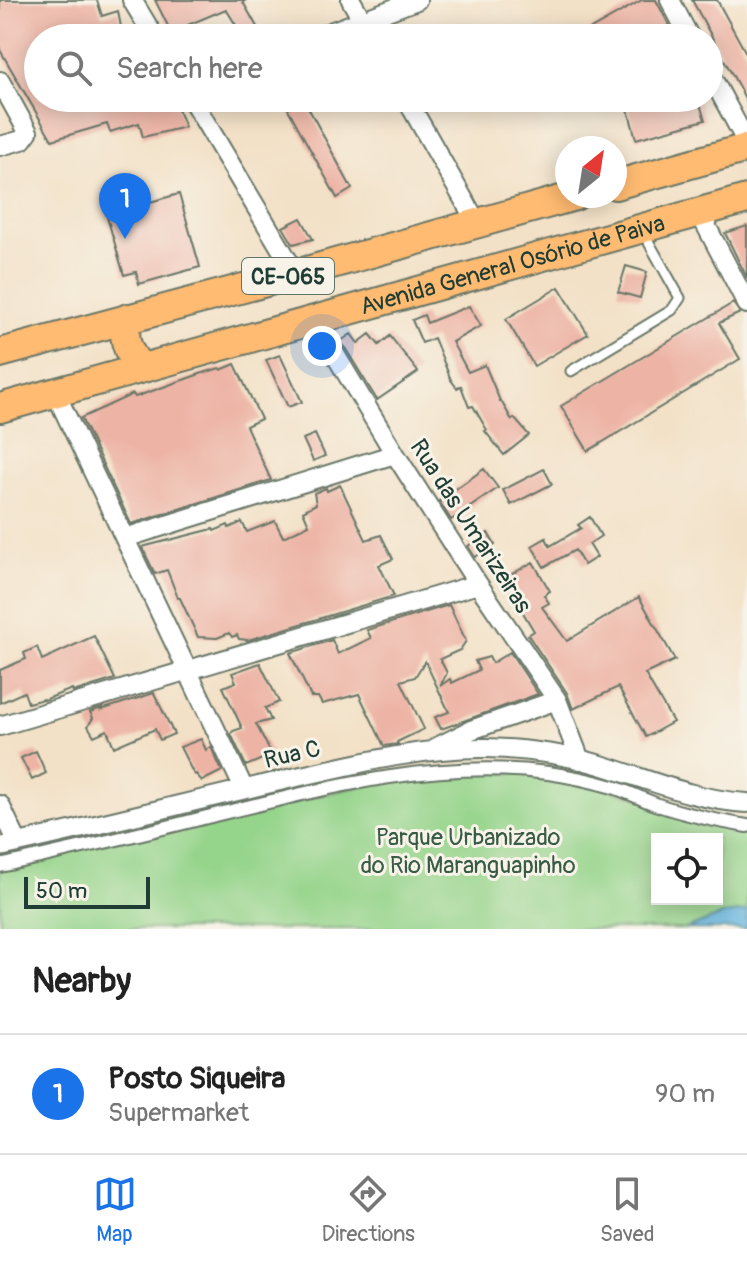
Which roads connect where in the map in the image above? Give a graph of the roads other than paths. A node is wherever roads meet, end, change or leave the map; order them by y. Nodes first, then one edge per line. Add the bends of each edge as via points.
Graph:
1 (132, 0) edge
2 (351, 0) edge
3 (417, 0) edge
4 (670, 0) edge
5 (362, 20) junction
6 (147, 24) edge
7 (351, 24) edge
8 (364, 24) edge
9 (683, 24) edge
10 (0, 81) edge
11 (723, 99) edge
12 (199, 112) edge
13 (414, 112) edge
14 (747, 145) edge
15 (0, 146) edge
16 (627, 181) edge
17 (747, 199) edge
18 (555, 202) edge
19 (699, 212) junction
20 (477, 223) junction
21 (642, 229) junction
22 (296, 274) junction
23 (747, 304) edge
24 (128, 318) junction
25 (315, 321) junction
26 (0, 353) edge
27 (142, 368) junction
28 (571, 371) dead end
29 (55, 392) junction
30 (0, 408) edge
31 (395, 454) junction
32 (125, 538) junction
33 (478, 584) junction
34 (187, 671) junction
35 (557, 700) junction
36 (0, 726) edge
37 (427, 751) junction
38 (580, 760) junction
39 (244, 789) junction
40 (747, 803) edge
41 (0, 805) edge
42 (747, 826) edge
43 (9, 845) edge
44 (0, 866) edge

1 - 6 street
2 - 5 street
3 - 5 street
4 - 9 street
5 - 7 street
5 - 8 street
10 - 15 street via 27,128 22,140
11 - 14 street
12 - 22 street
13 - 20 street
14 - 16 main road, Avenida General Osório de Paiva
17 - 19 main road, Avenida General Osório de Paiva / CE-065
18 - 20 main road, Avenida General Osório de Paiva / CE-065
19 - 21 main road, Avenida General Osório de Paiva / CE-065
19 - 23 street
20 - 22 main road, Avenida General Osório de Paiva / CE-065
21 - 25 main road, Avenida General Osório de Paiva / CE-065
21 - 28 lane via 680,298 672,310
22 - 24 main road, Avenida General Osório de Paiva / CE-065
24 - 26 main road, Avenida General Osório de Paiva / CE-065
24 - 27 main road via 125,341
25 - 27 main road, Avenida General Osório de Paiva / CE-065
25 - 31 street, Rua das Umarizeiras
27 - 29 main road, Avenida General Osório de Paiva / CE-065
29 - 30 main road, Avenida General Osório de Paiva / CE-065
29 - 32 street
31 - 32 street
31 - 33 street, Rua das Umarizeiras
32 - 34 street
33 - 34 street
33 - 35 street, Rua das Umarizeiras
34 - 36 street
34 - 39 street
35 - 37 street
35 - 38 street, Rua das Umarizeiras
37 - 38 street, Rua C via 486,748
37 - 39 street, Rua C
38 - 40 street, Rua C via 695,796
39 - 43 street, Rua C
41 - 43 street
42 - 44 street via 693,815 580,778 477,770 363,781

